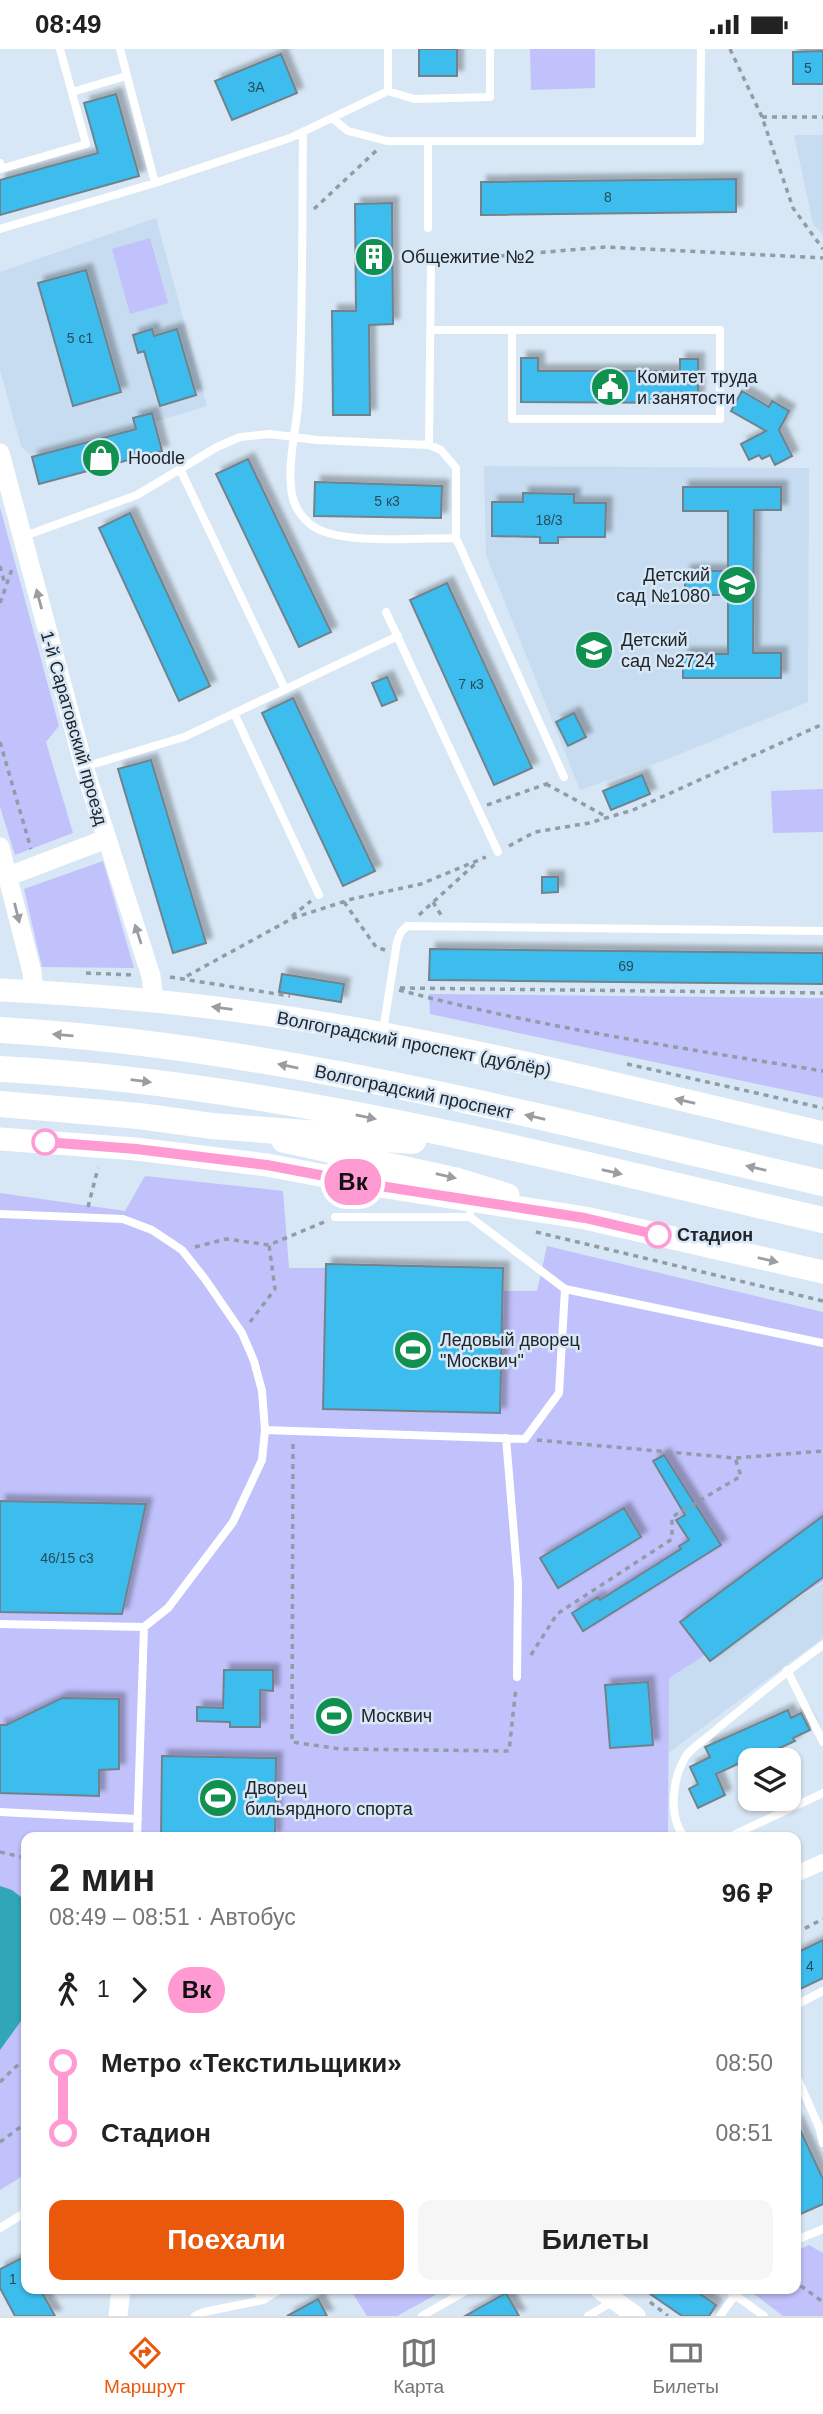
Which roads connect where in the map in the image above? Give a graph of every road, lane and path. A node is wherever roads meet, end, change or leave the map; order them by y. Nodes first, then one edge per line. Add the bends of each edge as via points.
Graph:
1 (60, 49) edge
2 (120, 49) edge
3 (388, 49) edge
4 (490, 49) edge
5 (701, 49) edge
6 (730, 49) edge
7 (126, 76) junction
8 (388, 91) junction
9 (72, 92) junction
10 (762, 117) junction
11 (823, 117) edge
12 (331, 118) junction
13 (303, 132) junction
14 (387, 141) junction
15 (428, 141) junction
16 (0, 163) edge
17 (155, 183) junction
18 (302, 221) junction
19 (428, 228) dead end
20 (0, 229) edge
21 (823, 249) edge
22 (823, 258) edge
23 (430, 262) joint
24 (430, 330) junction
25 (512, 330) junction
26 (294, 437) junction
27 (429, 445) junction
28 (0, 453) edge
29 (180, 469) junction
30 (22, 537) junction
31 (456, 538) junction
32 (0, 566) edge
33 (6, 587) dead end
34 (386, 612) dead end
35 (398, 636) junction
36 (285, 689) junction
37 (234, 713) junction
38 (0, 743) edge
39 (84, 767) junction
40 (564, 777) joint
41 (545, 784) junction
42 (479, 808) junction
43 (609, 818) dead end
44 (106, 839) junction
45 (0, 847) edge
46 (31, 849) dead end
47 (498, 852) dead end
48 (479, 860) dead end
49 (9, 876) junction
50 (319, 895) joint
51 (344, 902) dead end
52 (282, 924) dead end
53 (407, 926) junction
54 (823, 931) edge
55 (396, 953) junction
56 (391, 987) junction
57 (0, 990) edge
58 (34, 992) junction
59 (823, 993) edge
60 (154, 1000) junction
61 (0, 1030) edge
62 (383, 1034) junction
63 (0, 1069) edge
64 (823, 1071) edge
65 (0, 1104) edge
66 (212, 1126) junction
67 (823, 1133) edge
68 (0, 1139) edge
69 (507, 1148) junction
70 (98, 1168) dead end
71 (823, 1183) edge
72 (471, 1209) junction
73 (0, 1214) edge
74 (88, 1216) junction
75 (335, 1217) joint
76 (585, 1218) junction
77 (823, 1220) edge
78 (269, 1245) junction
79 (182, 1250) junction
80 (823, 1272) edge
81 (565, 1289) junction
82 (242, 1333) junction
83 (823, 1343) edge
84 (265, 1430) junction
85 (293, 1431) junction
86 (506, 1438) junction
87 (525, 1439) junction
88 (823, 1451) edge
89 (735, 1458) junction
90 (0, 1624) edge
91 (144, 1627) junction
92 (823, 1645) edge
93 (787, 1670) junction
94 (517, 1677) junction
95 (823, 1742) edge
96 (823, 1793) edge
97 (0, 1812) edge
98 (138, 1819) junction
99 (137, 1832) edge
100 (680, 1832) edge
101 (740, 1832) edge
102 (0, 1852) edge
103 (21, 1857) edge
104 (823, 1862) edge
105 (801, 1872) edge
106 (823, 1919) edge
107 (801, 1930) edge
108 (823, 1991) edge
109 (801, 2002) edge
110 (21, 2062) edge
111 (0, 2082) edge
112 (801, 2086) edge
113 (21, 2127) edge
114 (0, 2142) edge
115 (823, 2143) edge
116 (21, 2215) edge
117 (0, 2228) edge
118 (823, 2229) edge
119 (801, 2239) edge
120 (801, 2286) edge
121 (120, 2294) edge
122 (259, 2294) edge
123 (273, 2294) edge
124 (460, 2294) edge
125 (736, 2294) edge
126 (739, 2294) edge
127 (607, 2295) edge
128 (263, 2300) junction
129 (823, 2302) edge
130 (118, 2316) edge
131 (195, 2316) edge
132 (422, 2316) edge
133 (587, 2316) edge
134 (636, 2316) edge
135 (720, 2316) edge
136 (764, 2316) edge

1 - 9 lane
2 - 7 lane
3 - 8 lane
4 - 8 lane via 490,97 414,99
5 - 15 lane via 700,141
6 - 10 path
7 - 9 lane
7 - 17 lane
8 - 12 lane
9 - 16 lane via 86,144 1,169
10 - 11 path
10 - 21 path via 793,208
12 - 13 lane
12 - 14 lane via 348,131
13 - 17 lane
13 - 18 lane
14 - 15 lane
14 - 18 path
15 - 19 lane
17 - 20 lane
18 - 26 lane
22 - 23 path via 605,247
23 - 24 lane
24 - 25 lane
24 - 27 lane
25 - 25 lane via 720,330 720,419 512,419
26 - 27 lane
26 - 29 lane via 270,433 240,437
26 - 31 lane via 291,489 297,509 312,526 348,537
27 - 31 lane via 441,450 456,468
28 - 30 street, 1-й Саратовский проезд
29 - 30 lane via 137,495
29 - 36 lane
39 -> 30 street, 1-й Саратовский проезд
31 - 40 lane
32 - 33 path
34 - 35 lane
35 - 36 lane
35 - 42 lane
36 - 37 lane
37 - 39 lane via 184,737
37 - 50 lane
38 - 46 path
39 - 44 street, 1-й Саратовский проезд
40 - 41 path
41 - 42 path
41 - 43 path
42 - 47 lane
44 - 49 street
60 -> 44 street, 1-й Саратовский проезд
45 - 49 street
48 - 53 path
49 -> 58 street
50 - 52 path
51 - 55 path via 376,947
53 - 54 lane
53 - 55 lane
55 - 56 lane
56 - 59 path
56 - 62 lane
56 - 64 path via 472,1009
57 - 58 main road, Волгоградский проспект (дублёр)
58 - 60 main road, Волгоградский проспект (дублёр)
62 -> 60 main road, Волгоградский проспект (дублёр)
71 -> 61 main road, Волгоградский проспект via 333,1074 169,1047
67 -> 62 main road, Волгоградский проспект (дублёр)
63 -> 69 main road, Волгоградский проспект via 223,1092 359,1115
65 - 66 main road
66 - 69 main road
66 -> 76 main road via 456,1179
68 - 72 main road via 254,1164
69 -> 77 main road, Волгоградский проспект
70 - 74 path
72 - 75 lane
72 - 76 main road
72 - 81 lane
73 - 74 lane
74 - 79 lane via 123,1219 152,1230
75 - 78 path
76 -> 80 main road
78 - 79 path via 226,1239
78 - 82 path via 275,1289
79 - 82 lane
81 - 83 lane
81 - 87 lane via 559,1393
82 - 84 lane via 262,1391
84 - 85 lane
84 - 91 lane via 262,1460 233,1522 168,1608
85 - 86 lane
85 - 94 path via 292,1742 341,1749 509,1751
86 - 87 lane
86 - 94 lane via 519,1583
87 - 89 path
88 - 89 path
89 - 94 path via 741,1476 671,1517 672,1539 557,1614
90 - 91 lane
91 - 98 lane
92 - 93 lane
93 - 95 lane
93 - 100 lane via 687,1755 677,1781 673,1813
96 - 101 lane
97 - 98 lane
98 - 99 lane
102 - 103 path
104 - 105 street
106 - 107 path
108 - 109 lane
110 - 111 path
112 - 115 lane
113 - 114 path
116 - 117 lane
118 - 119 lane
120 - 129 path
121 - 130 street
122 - 128 lane
123 - 128 lane
124 - 132 lane
125 - 135 lane
126 - 136 lane
127 - 133 lane
127 - 134 street
128 - 131 lane

